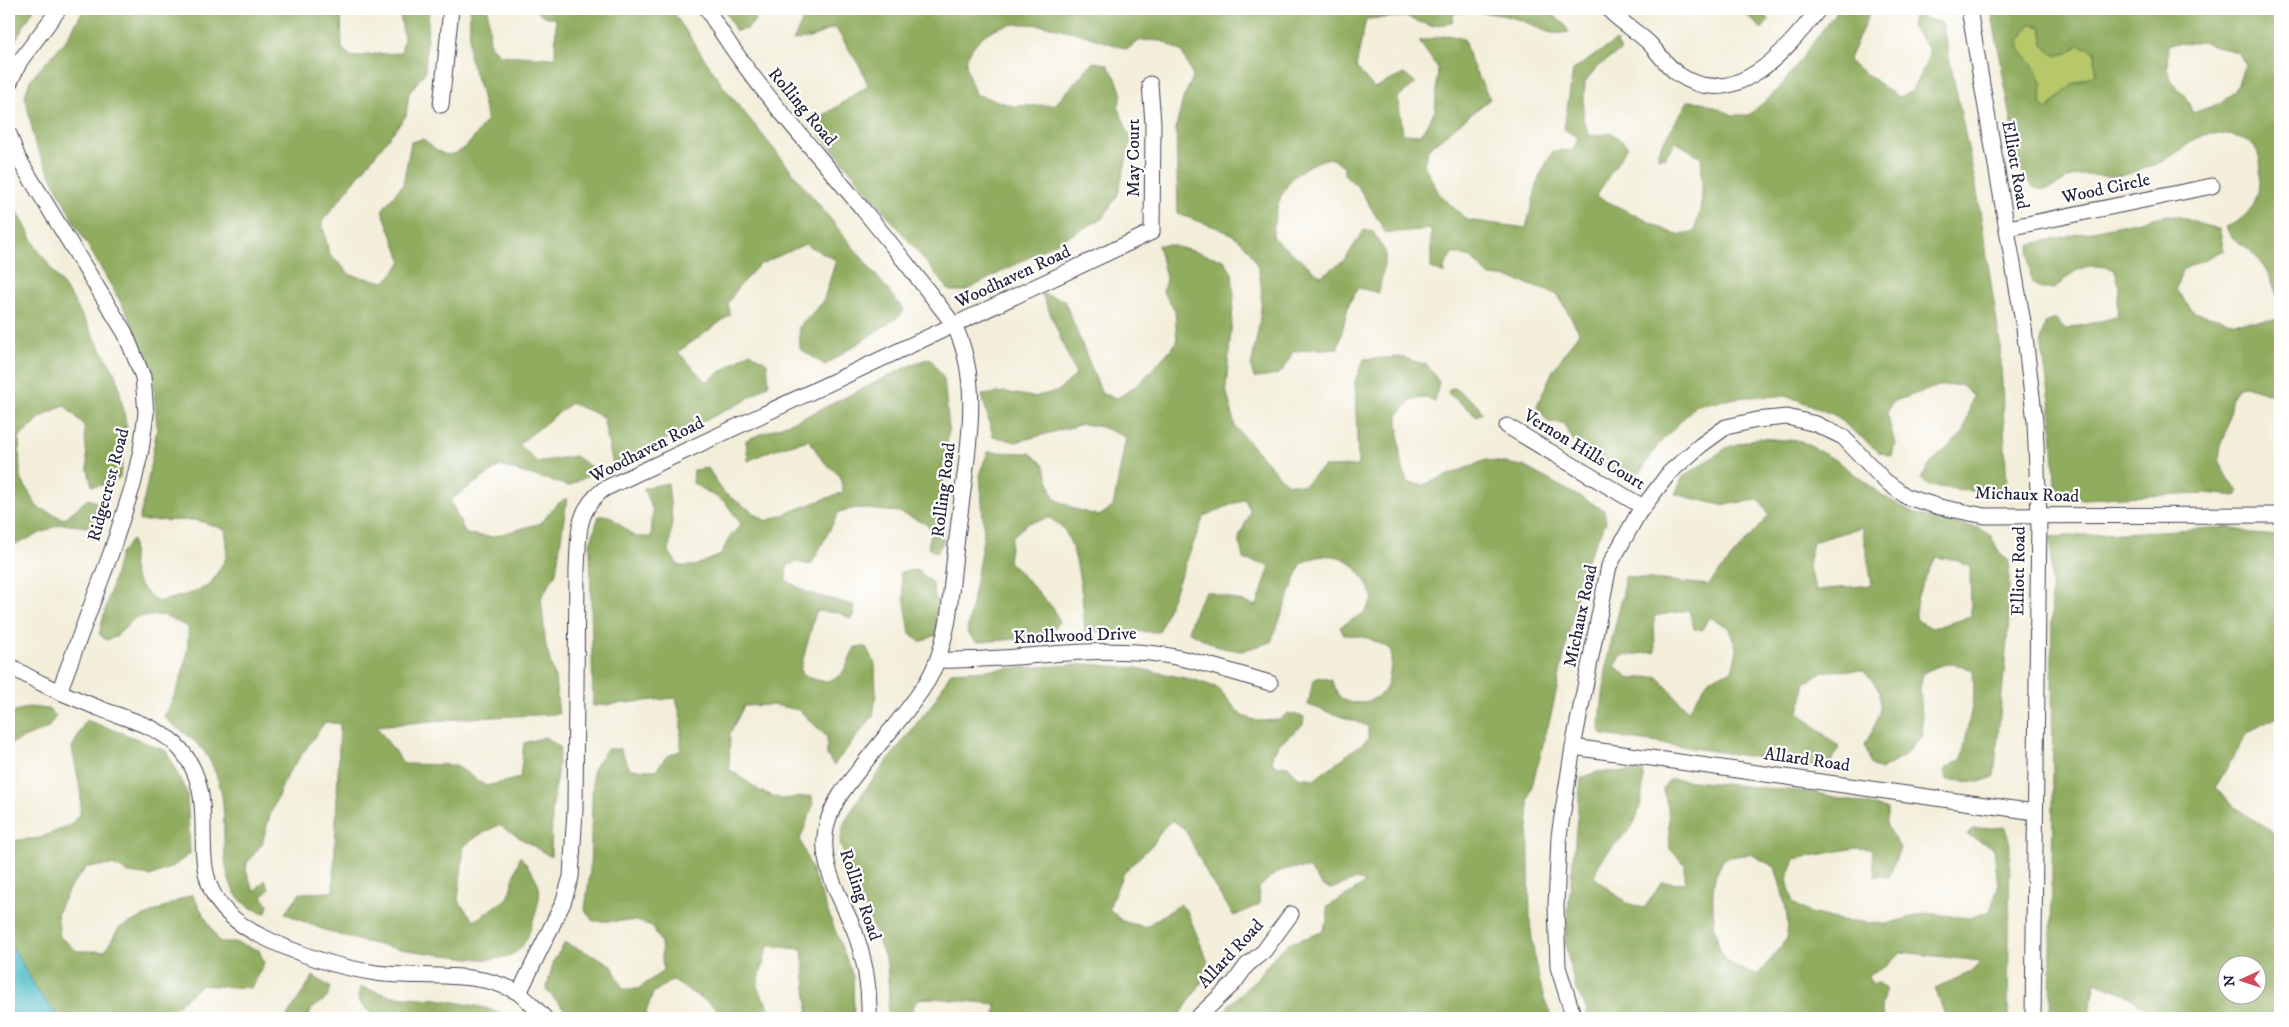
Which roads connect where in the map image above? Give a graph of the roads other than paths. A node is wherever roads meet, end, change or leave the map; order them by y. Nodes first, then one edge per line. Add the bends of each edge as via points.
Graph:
1 (60, 9) edge
2 (451, 9) edge
3 (707, 9) edge
4 (1818, 9) edge
5 (1969, 9) edge
6 (1611, 12) dead end
7 (9, 84) edge
8 (1150, 84) dead end
9 (441, 105) dead end
10 (9, 134) edge
11 (2212, 186) dead end
12 (2008, 228) junction
13 (1152, 232) joint
14 (954, 325) junction
15 (1506, 426) dead end
16 (1643, 507) junction
17 (2280, 515) edge
18 (2039, 516) junction
19 (938, 660) junction
20 (9, 665) edge
21 (1270, 683) dead end
22 (59, 692) junction
23 (1573, 747) junction
24 (2035, 812) junction
25 (1291, 914) dead end
26 (519, 993) junction
27 (545, 1018) edge
28 (869, 1018) edge
29 (1197, 1018) edge
30 (1574, 1018) edge
31 (2033, 1018) edge

1 - 7 street via 20,61
2 - 9 street
3 - 14 street, Rolling Road via 729,47 764,93 865,212
4 - 6 street via 1770,63 1746,79 1725,86 1696,83 1680,76 1640,35
5 - 12 street, Elliott Road
8 - 13 street, May Court via 1154,129
10 - 22 street, Ridgecrest Road via 18,158 125,333 143,377 145,404 141,450 133,485
11 - 12 street, Wood Circle
12 - 18 street, Elliott Road via 2035,422
13 - 14 street, Woodhaven Road
14 - 19 street, Rolling Road via 966,363 970,429 948,620
14 - 26 street, Woodhaven Road via 604,489 584,510 577,569 575,810 571,877 563,903
15 - 16 street, Vernon Hills Court
16 - 18 street, Michaux Road via 1669,473 1726,427 1787,417 1816,424 1843,437 1884,480 1907,497 1985,516
16 - 23 street, Michaux Road via 1609,566
17 - 18 street, Michaux Road
18 - 24 street, Elliott Road
19 - 21 street, Knollwood Drive via 1092,651 1137,652 1179,658
19 - 28 street, Rolling Road via 924,687 834,804 827,825 825,861 855,933 870,997
20 - 22 street
22 - 26 street via 163,734 180,748 198,778 207,881 227,913 242,926 280,944 348,968 476,980
23 - 24 street, Allard Road
23 - 30 street, Michaux Road via 1559,836 1556,906 1558,967
24 - 31 street, Elliott Road
25 - 29 street, Allard Road via 1264,951
26 - 27 street

